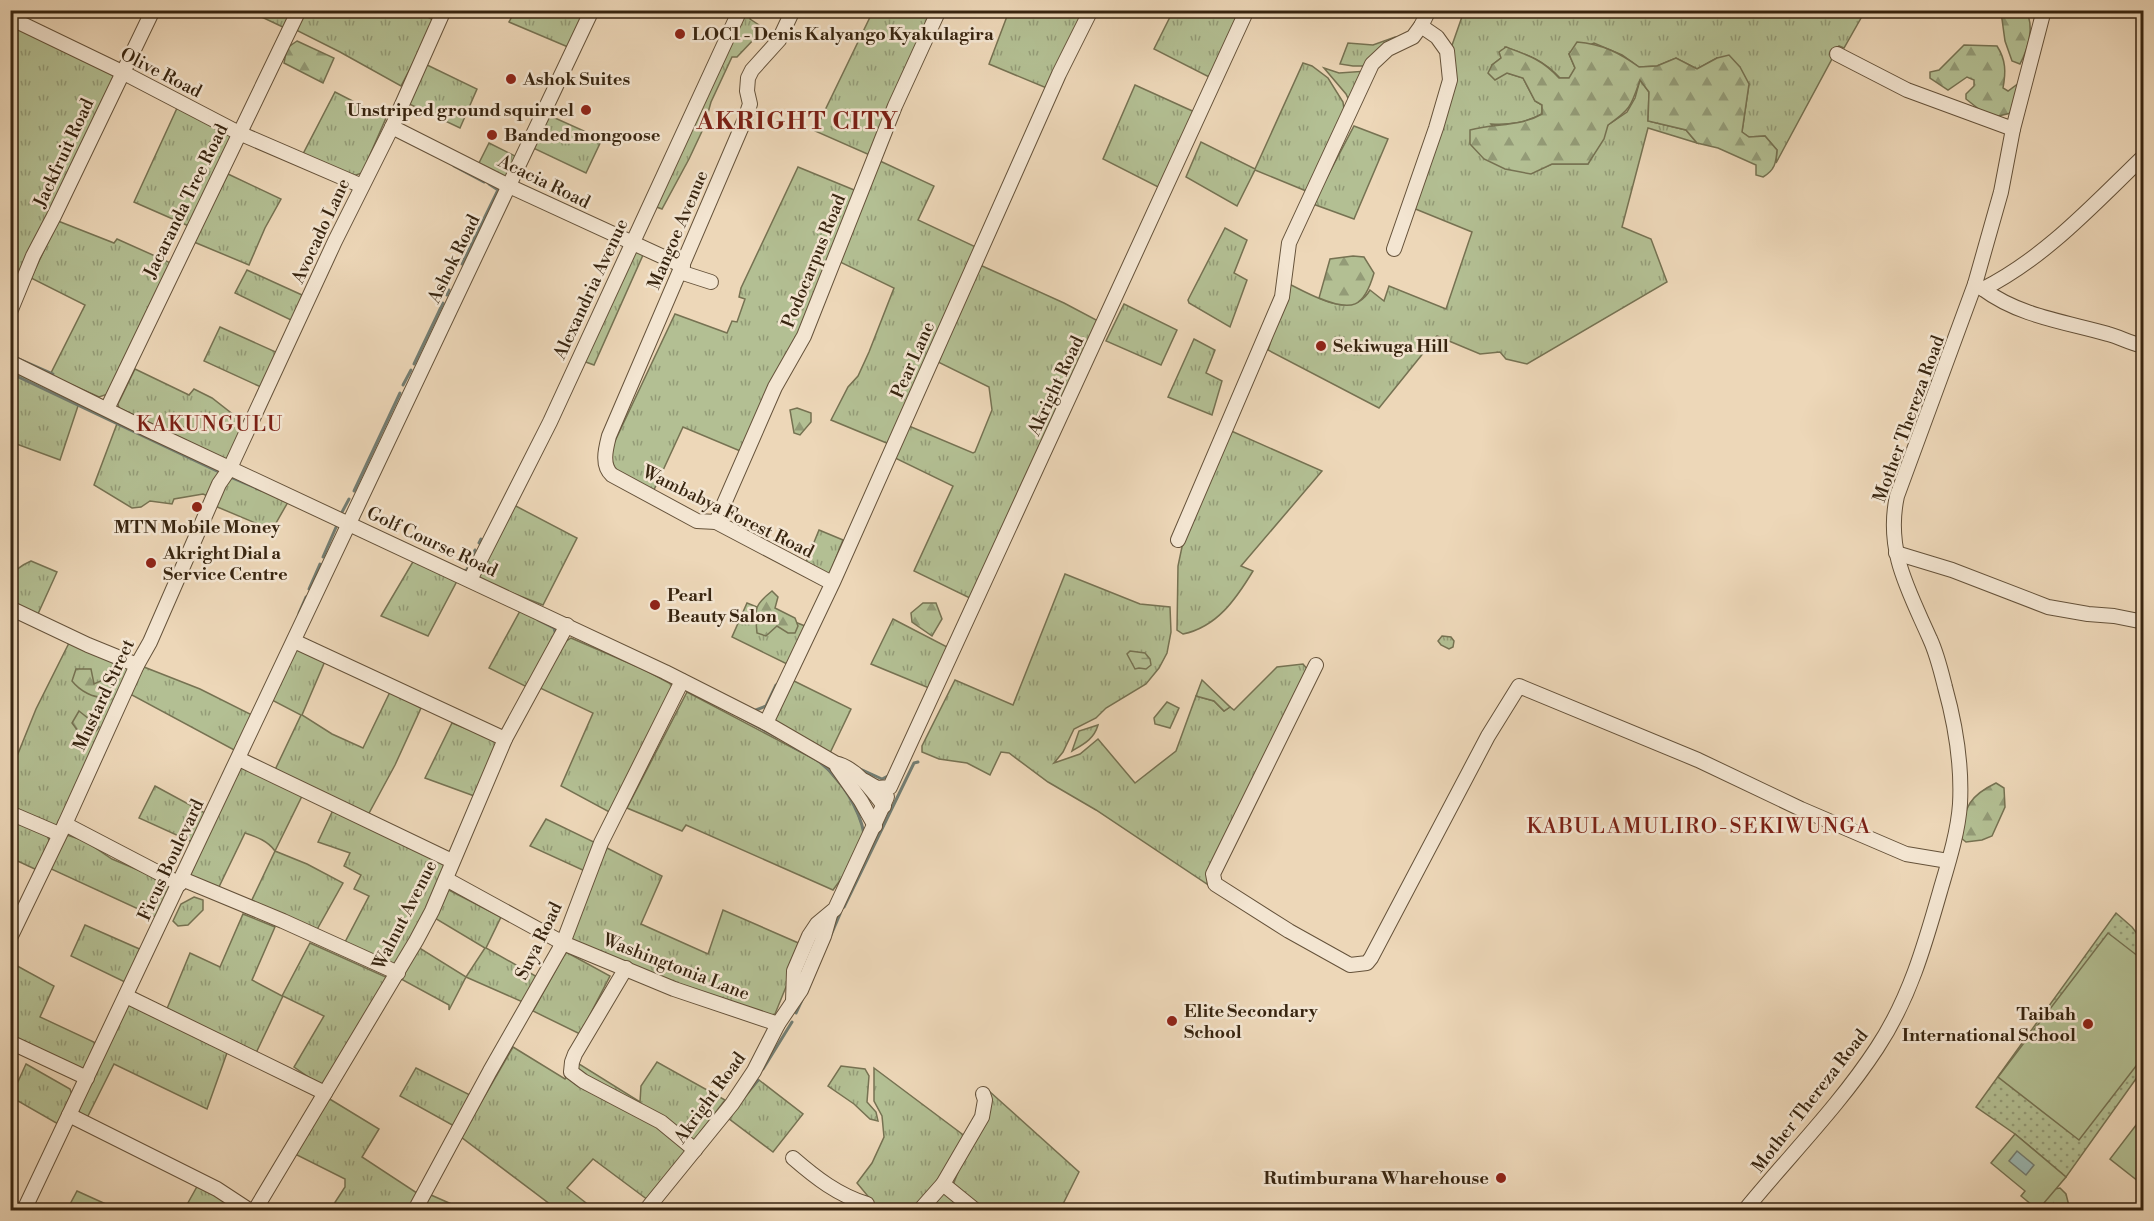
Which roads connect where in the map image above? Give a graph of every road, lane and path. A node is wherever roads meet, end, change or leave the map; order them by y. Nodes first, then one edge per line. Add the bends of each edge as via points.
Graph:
1 (153, 10) edge
2 (299, 10) edge
3 (444, 10) edge
4 (592, 10) edge
5 (740, 10) edge
6 (793, 10) edge
7 (939, 10) edge
8 (1091, 10) edge
9 (1247, 10) edge
10 (1428, 10) edge
11 (2044, 10) edge
12 (10, 18) edge
13 (1421, 26) junction
14 (1837, 54) dead end
15 (123, 72) junction
16 (392, 127) junction
17 (2013, 129) junction
18 (239, 133) junction
19 (2144, 156) edge
20 (362, 186) junction
21 (509, 186) junction
22 (633, 244) junction
23 (1394, 249) dead end
24 (682, 269) junction
25 (711, 282) dead end
26 (1979, 286) junction
27 (10, 312) edge
28 (2144, 346) edge
29 (10, 362) edge
30 (107, 409) junction
31 (230, 468) junction
32 (608, 471) joint
33 (716, 522) junction
34 (348, 523) junction
35 (1178, 540) dead end
36 (1896, 553) junction
37 (470, 580) junction
38 (832, 584) junction
39 (12, 613) edge
40 (2144, 622) edge
41 (567, 625) junction
42 (294, 641) junction
43 (137, 665) junction
44 (1316, 665) dead end
45 (682, 681) junction
46 (766, 723) junction
47 (505, 739) junction
48 (239, 759) junction
49 (835, 763) junction
50 (895, 775) junction
51 (863, 780) junction
52 (884, 806) junction
53 (10, 813) edge
54 (875, 826) junction
55 (62, 829) junction
56 (452, 861) junction
57 (1948, 861) junction
58 (446, 879) junction
59 (181, 881) junction
60 (10, 938) edge
61 (563, 943) junction
62 (626, 968) junction
63 (398, 973) junction
64 (126, 996) junction
65 (778, 1024) junction
66 (10, 1042) edge
67 (87, 1078) junction
68 (325, 1093) junction
69 (983, 1094) dead end
70 (69, 1115) junction
71 (695, 1150) junction
72 (793, 1158) dead end
73 (943, 1184) junction
74 (867, 1204) dead end
75 (24, 1210) edge
76 (249, 1210) edge
77 (255, 1210) edge
78 (415, 1210) edge
79 (646, 1210) edge
80 (920, 1210) edge
81 (975, 1210) edge
82 (1745, 1210) edge

1 - 15 street, Jackfruit Road
2 - 18 street, Jacaranda Tree Road
3 - 16 street, Avocado Lane
4 - 21 street, Ashok Road
5 - 22 street, Alexandria Avenue
6 - 24 street, Mangoe Avenue via 779,40 748,78 749,108
7 - 33 street, Podocarpus Road via 895,106 804,336 775,387
8 - 38 street, Pear Lane
9 - 50 street, Akright Road
10 - 13 street
11 - 17 street, Mother Thereza Road
12 - 15 street, Olive Road
13 - 23 street via 1447,51 1450,80
13 - 35 street via 1413,37 1388,49 1372,64 1289,243 1282,297
14 - 17 street via 1907,90
15 - 18 street, Olive Road
15 - 27 street, Jackfruit Road via 33,256
16 - 20 street, Avocado Lane
16 - 21 street, Acacia Road
17 - 26 street, Mother Thereza Road
18 - 20 street, Olive Road
18 - 30 street, Jacaranda Tree Road
19 - 26 street via 2066,231 2020,268
20 - 31 street, Avocado Lane
21 - 22 street, Acacia Road
21 - 34 street, Ashok Road
22 - 24 street, Acacia Road
22 - 37 street, Alexandria Avenue
24 - 25 street, Acacia Road
24 - 32 street, Mangoe Avenue via 609,436 605,458
26 - 28 street via 1996,299 2022,310
26 - 36 street, Mother Thereza Road via 1897,496 1893,527
29 - 30 street, Golf Course Road
30 - 31 street, Golf Course Road
31 - 34 street, Golf Course Road
31 - 43 street, Mustard Street via 219,484
32 - 33 street, Wambabya Forest Road via 697,521
33 - 38 street, Wambabya Forest Road
34 - 37 street, Golf Course Road
34 - 42 street, Ficus Boulevard
36 - 40 street via 2048,607
36 - 57 street, Mother Thereza Road via 1907,589 1937,656 1953,721 1960,804
37 - 41 street, Golf Course Road
38 - 46 street, Pear Lane
39 - 43 street
41 - 45 street, Golf Course Road
41 - 47 street, Walnut Avenue
42 - 47 street
42 - 48 street, Ficus Boulevard
43 - 55 street, Mustard Street
44 - 57 street via 1213,874 1215,884 1350,965 1367,963 1371,958 1488,736 1519,687 1688,756 1905,854
45 - 46 street, Golf Course Road
45 - 61 street, Suya Road via 602,843
46 - 49 street, Golf Course Road
47 - 56 street, Walnut Avenue
48 - 56 street
48 - 59 street, Ficus Boulevard
49 - 51 street, Golf Course Road
49 - 54 street, Golf Course Road
50 - 51 street via 890,786 884,788
50 - 52 street, Akright Road
51 - 52 street, Golf Course Road
52 - 54 street, Akright Road
53 - 55 street
54 - 65 street, Akright Road via 830,915 801,990
55 - 59 street
55 - 60 street, Mustard Street
56 - 58 street, Walnut Avenue
57 - 82 street, Mother Thereza Road via 1919,965 1896,1016 1846,1089
58 - 61 street, Washingtonia Lane
58 - 63 street, Walnut Avenue
59 - 63 street
59 - 64 street, Ficus Boulevard
61 - 62 street, Washingtonia Lane
61 - 78 street, Suya Road
62 - 65 street, Washingtonia Lane via 674,989
62 - 71 street via 572,1062 571,1072 661,1122
63 - 68 street, Walnut Avenue
64 - 67 street, Ficus Boulevard
64 - 68 street
65 - 71 street, Akright Road via 754,1071
66 - 67 street
67 - 70 street, Ficus Boulevard
68 - 77 street, Walnut Avenue
69 - 73 street via 982,1117
70 - 75 street, Ficus Boulevard
70 - 76 street via 217,1189
71 - 79 street, Akright Road
72 - 74 street via 829,1187
73 - 80 street
73 - 81 street

